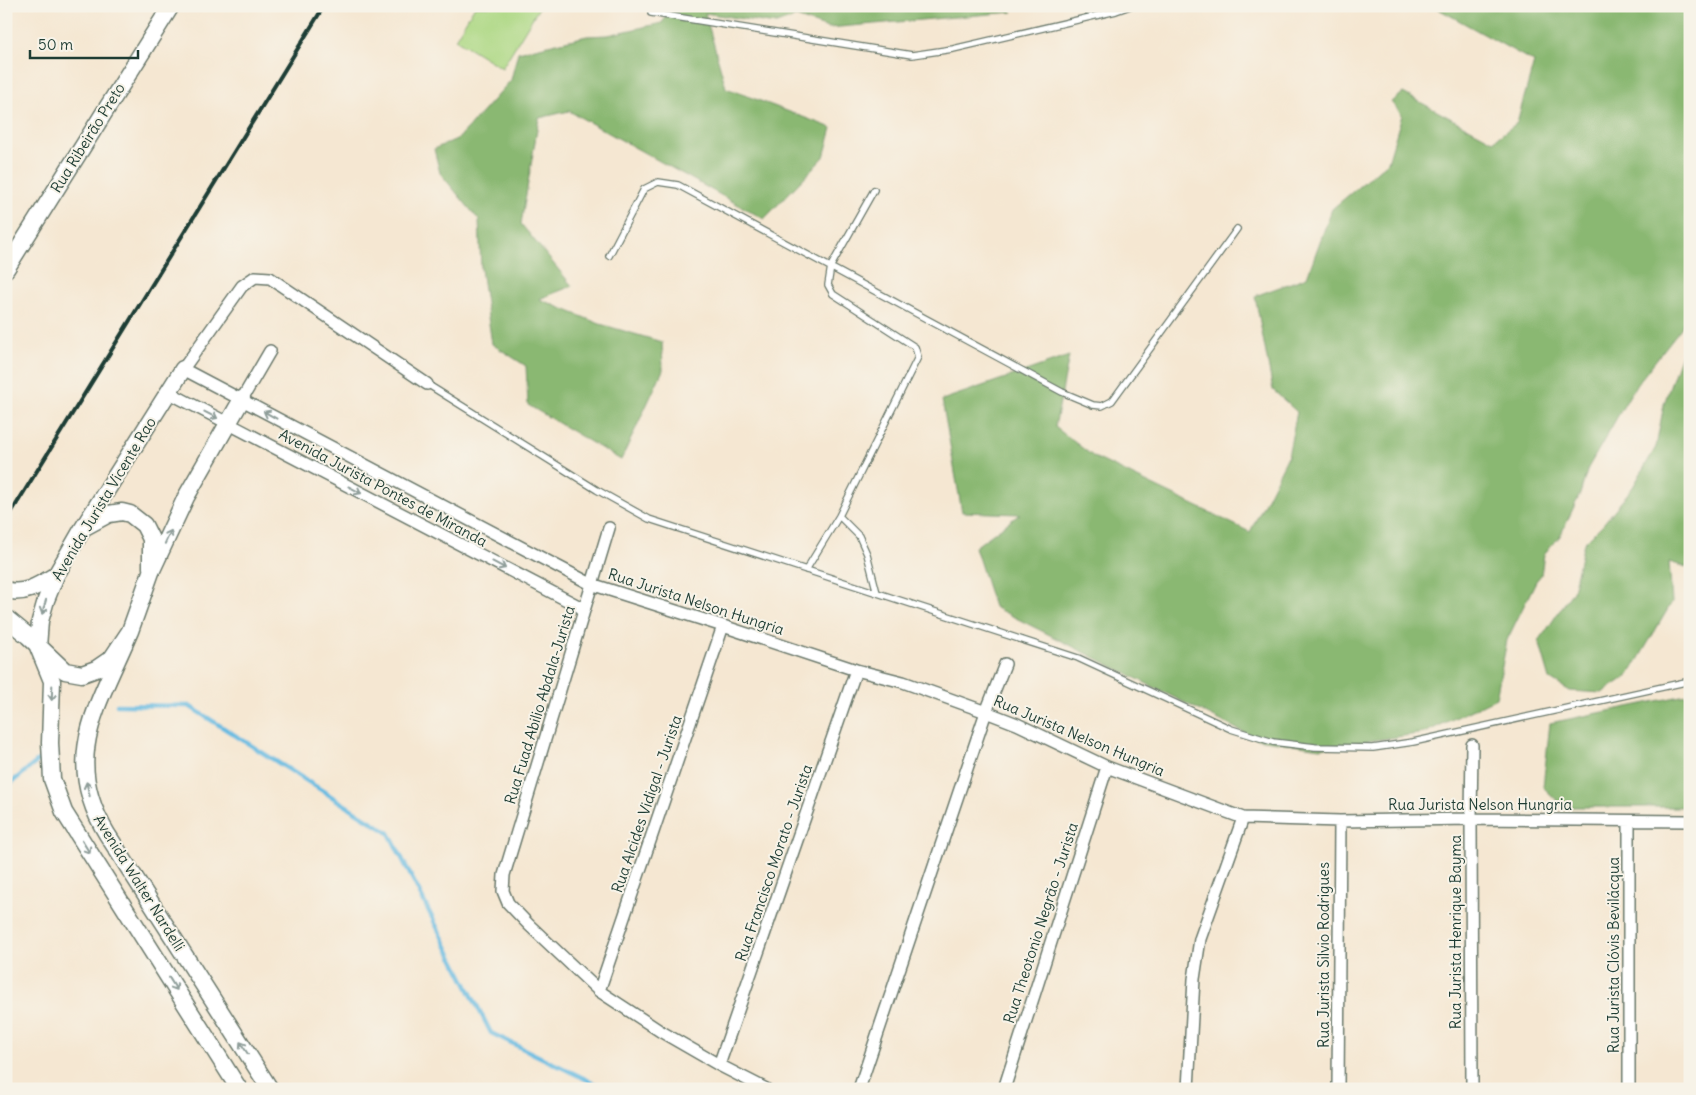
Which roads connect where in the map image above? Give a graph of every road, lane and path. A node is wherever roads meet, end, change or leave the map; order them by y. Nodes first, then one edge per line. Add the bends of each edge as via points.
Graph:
1 (171, 6) edge
2 (1130, 6) edge
3 (651, 13) dead end
4 (874, 190) dead end
5 (1236, 229) dead end
6 (609, 256) dead end
7 (832, 266) junction
8 (6, 269) edge
9 (270, 351) dead end
10 (183, 369) junction
11 (427, 384) joint
12 (168, 392) junction
13 (242, 399) junction
14 (228, 423) junction
15 (839, 516) junction
16 (82, 528) junction
17 (609, 528) dead end
18 (806, 570) junction
19 (151, 572) junction
20 (56, 575) junction
21 (592, 584) junction
22 (6, 590) edge
23 (877, 593) junction
24 (584, 610) junction
25 (6, 618) edge
26 (723, 626) junction
27 (130, 632) junction
28 (38, 647) junction
29 (1005, 664) dead end
30 (856, 670) junction
31 (1690, 681) edge
32 (986, 712) junction
33 (1472, 745) dead end
34 (1107, 767) junction
35 (1243, 818) junction
36 (1471, 819) junction
37 (1340, 821) junction
38 (1629, 821) junction
39 (1690, 821) edge
40 (599, 991) junction
41 (719, 1065) junction
42 (239, 1089) edge
43 (270, 1089) edge
44 (766, 1089) edge
45 (859, 1089) edge
46 (1004, 1089) edge
47 (1188, 1089) edge
48 (1338, 1089) edge
49 (1472, 1089) edge
50 (1629, 1089) edge

1 - 8 street, Rua Ribeirão Preto
2 - 3 lane via 962,47 912,55
4 - 7 lane
5 - 7 lane via 1112,401 1102,406 1093,406 1062,392
6 - 7 lane via 644,189 658,182 678,185
7 - 15 lane via 828,284 833,294 915,347 918,356
9 - 13 street
10 - 11 street via 242,286 255,276 270,278
10 - 12 street, Avenida Jurista Vicente Rao
10 - 13 street, Avenida Jurista Pontes de Miranda
11 - 18 lane via 597,490 649,518
12 -> 14 street, Avenida Jurista Pontes de Miranda
12 - 16 street, Avenida Jurista Vicente Rao
13 - 14 street
21 -> 13 street, Avenida Jurista Pontes de Miranda
19 -> 14 street via 186,497
14 -> 24 street, Avenida Jurista Pontes de Miranda
15 - 18 lane
15 - 23 lane via 859,536
16 - 19 street via 109,514 130,514 144,525 151,539
16 - 20 street, Avenida Jurista Vicente Rao
17 - 21 street, Rua Fuad Abilio Abdala-Jurista
18 - 23 lane
19 - 27 street
20 - 22 street via 31,589
20 -> 28 street, Avenida Jurista Vicente Rao via 40,621
21 - 24 street, Rua Fuad Abilio Abdala-Jurista
21 - 26 street, Rua Jurista Nelson Hungria
23 - 31 lane via 1078,658 1232,728 1273,742 1315,747 1373,748 1413,742
24 - 40 street, Rua Fuad Abilio Abdala-Jurista via 504,875 503,891 508,904 528,925
25 - 28 street
26 - 30 street, Rua Jurista Nelson Hungria
26 - 40 street, Rua Alcides Vidigal - Jurista
27 - 28 street via 112,658 82,674 65,671
43 -> 27 street, Avenida Walter Nardelli via 107,834 90,799 84,766 89,729
28 -> 42 street, Avenida Walter Nardelli via 52,682 52,779 64,812
29 - 32 street
30 - 32 street, Rua Jurista Nelson Hungria via 903,682
30 - 41 street, Rua Francisco Morato - Jurista
32 - 34 street, Rua Jurista Nelson Hungria
32 - 45 street
33 - 36 street, Rua Jurista Henrique Bayma
34 - 35 street, Rua Jurista Nelson Hungria
34 - 46 street, Rua Theotonio Negrão - Jurista
35 - 37 street, Rua Jurista Nelson Hungria
35 - 47 street via 1200,939 1194,979
36 - 37 street, Rua Jurista Nelson Hungria
36 - 38 street, Rua Jurista Nelson Hungria
36 - 49 street, Rua Jurista Henrique Bayma
37 - 48 street, Rua Jurista Silvio Rodrigues
38 - 39 street, Rua Jurista Nelson Hungria
38 - 50 street, Rua Jurista Clóvis Bevilácqua
40 - 41 street
41 - 44 street

